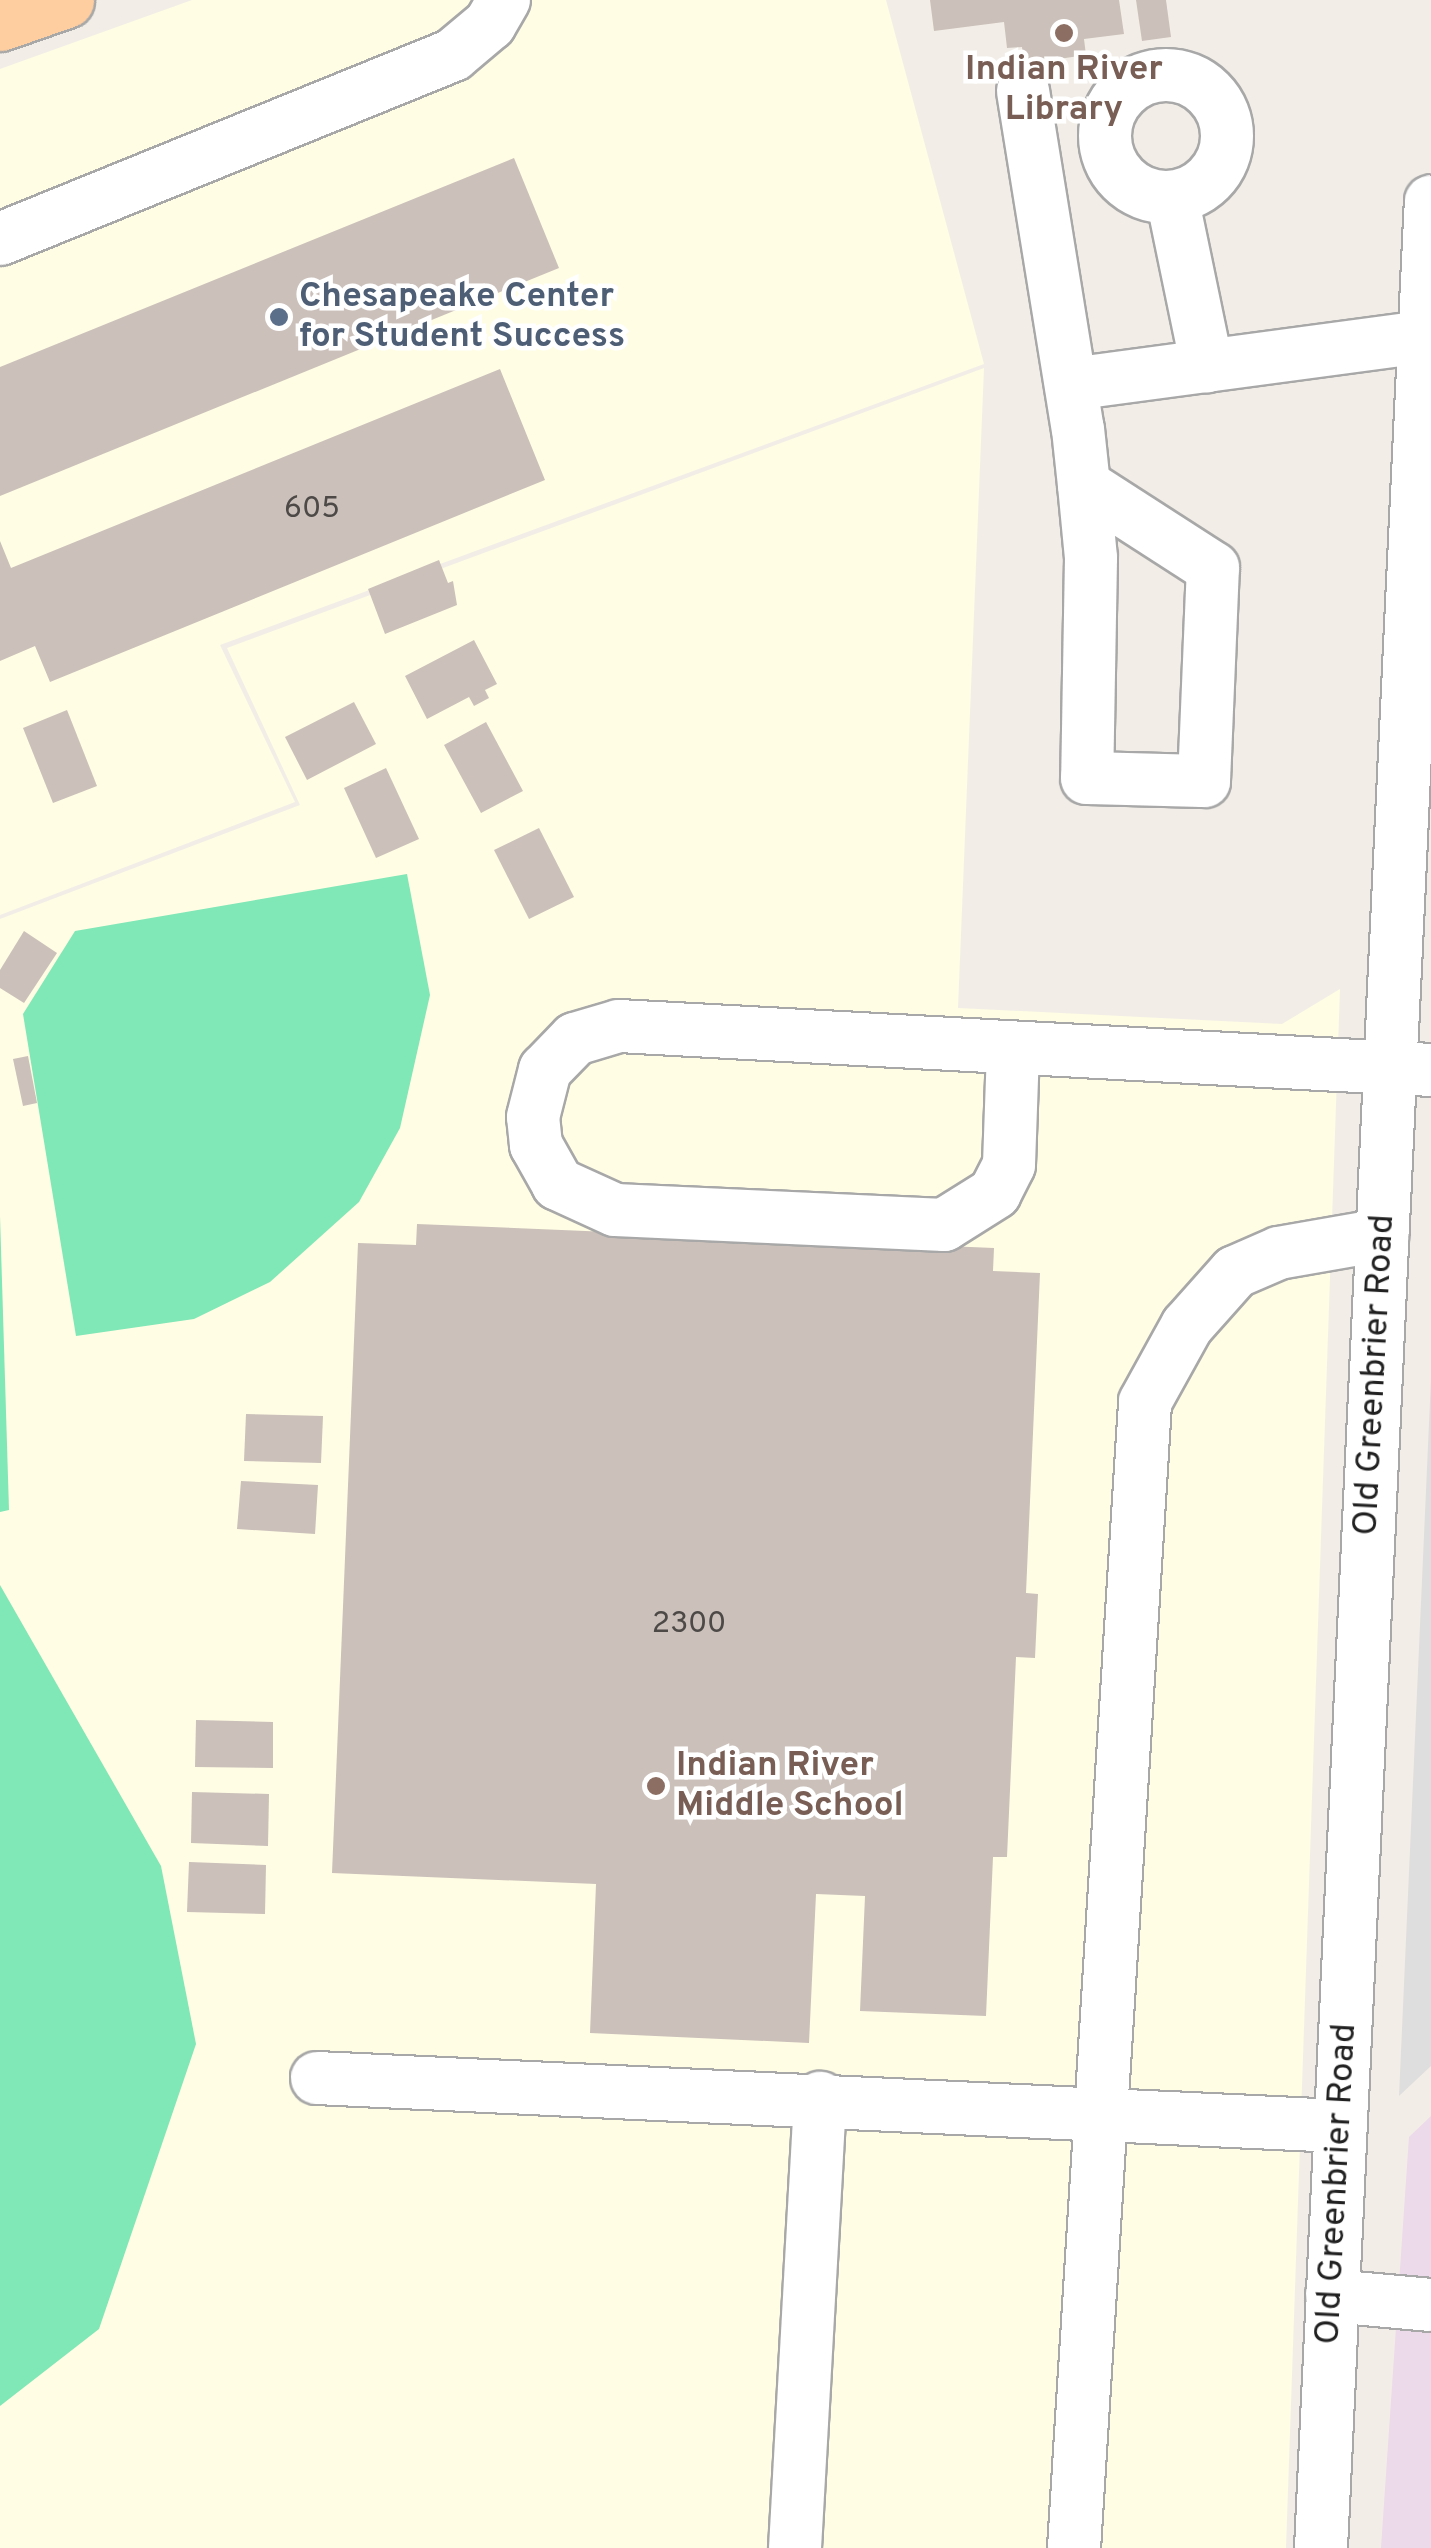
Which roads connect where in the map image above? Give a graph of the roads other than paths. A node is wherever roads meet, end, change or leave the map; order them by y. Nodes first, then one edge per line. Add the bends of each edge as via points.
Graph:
1 (66, 0) edge
2 (504, 0) edge
3 (0, 22) edge
4 (1023, 91) dead end
5 (1105, 145) junction
6 (1033, 157) junction
7 (1172, 198) junction
8 (1431, 202) edge
9 (0, 239) edge
10 (1424, 336) junction
11 (1207, 366) junction
12 (1071, 384) junction
13 (1084, 484) junction
14 (1013, 1050) junction
15 (1410, 1069) edge
16 (1382, 1235) junction
17 (317, 2078) dead end
18 (820, 2098) junction
19 (1102, 2114) junction
20 (1339, 2126) junction
21 (1332, 2296) junction
22 (1431, 2305) edge
23 (795, 2548) edge
24 (1074, 2548) edge
25 (1321, 2548) edge

1 - 3 main road
2 - 9 street via 490,24 453,56
4 - 6 street
5 - 6 street
5 - 7 street via 1118,176 1133,189
5 - 7 street via 1106,117 1131,85 1170,74 1207,89 1226,124 1221,164 1192,192
6 - 12 street
7 - 11 street
8 - 10 street, Old Greenbrier Road
10 - 11 street
10 - 15 street, Old Greenbrier Road
11 - 12 street
12 - 13 street
13 - 13 street via 1091,558 1086,778 1204,781 1213,568
14 - 14 street via 619,1026 575,1040 544,1070 533,1117 536,1146 558,1184 615,1210 944,1225 995,1193 1009,1164
14 - 15 street
15 - 16 street, Old Greenbrier Road
16 - 19 street via 1279,1253 1234,1272 1187,1326 1144,1402
16 - 20 street, Old Greenbrier Road
17 - 18 street
18 - 19 street
18 - 23 street
19 - 20 street
19 - 24 street
20 - 21 street, Old Greenbrier Road
21 - 22 street
21 - 25 street, Old Greenbrier Road

